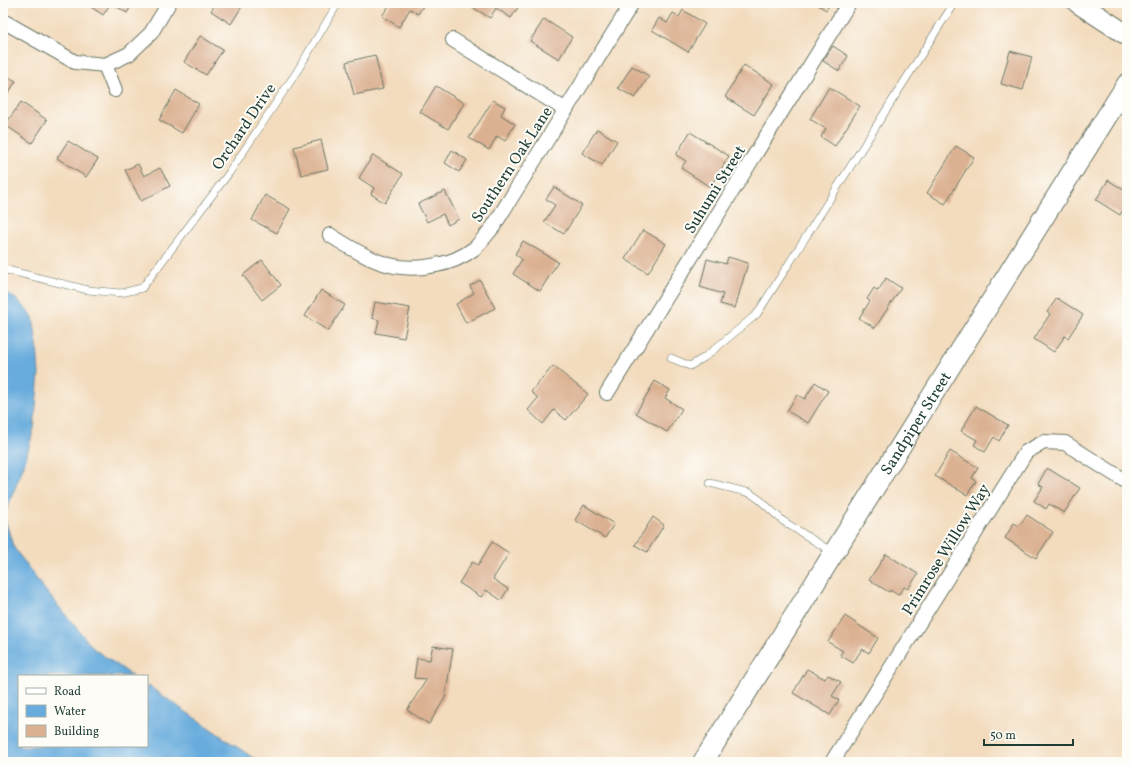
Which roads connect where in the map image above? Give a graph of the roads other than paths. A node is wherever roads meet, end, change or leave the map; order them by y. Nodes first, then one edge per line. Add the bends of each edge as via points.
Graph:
1 (170, 3) edge
2 (338, 3) edge
3 (632, 3) edge
4 (849, 3) edge
5 (954, 3) edge
6 (1078, 3) edge
7 (3, 21) edge
8 (1127, 35) edge
9 (453, 40) dead end
10 (105, 65) junction
11 (1127, 84) edge
12 (115, 90) dead end
13 (566, 110) junction
14 (330, 235) dead end
15 (3, 269) edge
16 (671, 358) dead end
17 (607, 393) dead end
18 (1127, 482) edge
19 (710, 483) dead end
20 (834, 553) junction
21 (703, 762) edge
22 (832, 762) edge

1 - 10 street via 151,33 129,54
2 - 15 lane, Orchard Drive via 296,73 229,173 142,288 121,293 88,290
3 - 13 street, Southern Oak Lane
4 - 17 street, Suhumi Street
5 - 16 lane via 757,314 705,357 690,366
6 - 8 street
7 - 10 street via 75,62
9 - 13 street
10 - 12 street
11 - 20 street, Sandpiper Street
13 - 14 street, Southern Oak Lane via 493,227 474,248 450,262 423,268 400,268 377,262
18 - 22 street, Primrose Willow Way via 1065,443 1044,442 1026,452
19 - 20 lane via 750,493 783,521
20 - 21 street, Sandpiper Street

